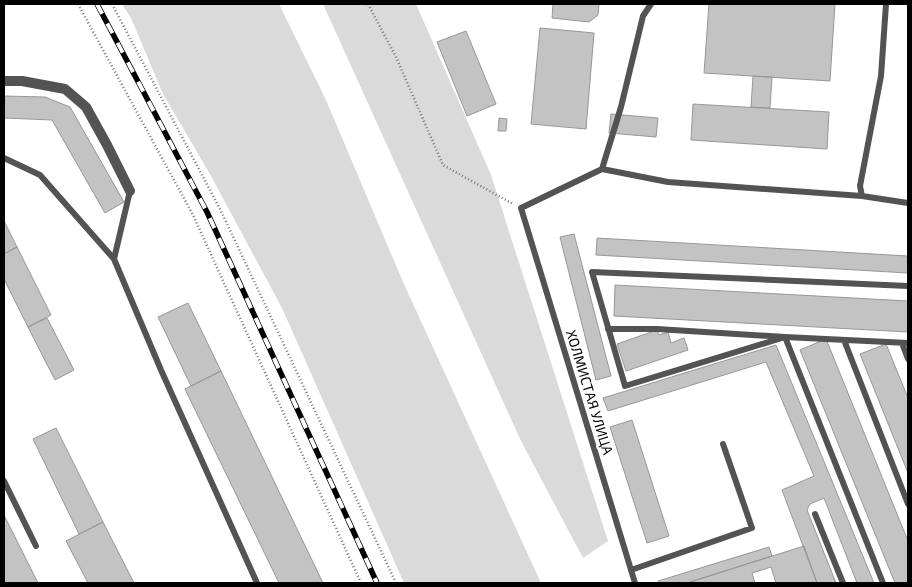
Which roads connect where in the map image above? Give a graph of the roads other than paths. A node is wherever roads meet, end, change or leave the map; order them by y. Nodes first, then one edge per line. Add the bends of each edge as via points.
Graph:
1 (651, 4) edge
2 (886, 4) edge
3 (4, 81) edge
4 (4, 158) edge
5 (602, 169) junction
6 (130, 191) joint
7 (862, 196) junction
8 (908, 203) edge
9 (114, 260) junction
10 (908, 286) edge
11 (608, 329) junction
12 (785, 337) junction
13 (844, 340) junction
14 (905, 343) edge
15 (908, 359) edge
16 (723, 444) dead end
17 (4, 482) edge
18 (908, 504) edge
19 (815, 514) dead end
20 (36, 546) dead end
21 (631, 570) junction
22 (257, 583) edge
23 (635, 583) edge
24 (843, 583) edge
25 (883, 583) edge

1 - 5 lane via 643,16
2 - 7 lane via 881,76 860,186
3 - 6 street via 65,89 86,106
4 - 9 lane via 40,175
5 - 7 lane via 668,182
5 - 21 lane, ХОЛМИСТАЯ УЛИЦА via 521,208
6 - 9 lane
7 - 8 lane
9 - 22 lane
10 - 11 lane via 592,272
11 - 12 lane via 657,328
11 - 12 lane via 625,386
12 - 13 lane
12 - 25 lane
13 - 14 lane
13 - 18 lane
14 - 15 lane
16 - 21 lane via 752,528
17 - 20 lane
19 - 24 lane
21 - 23 lane, ХОЛМИСТАЯ УЛИЦА

